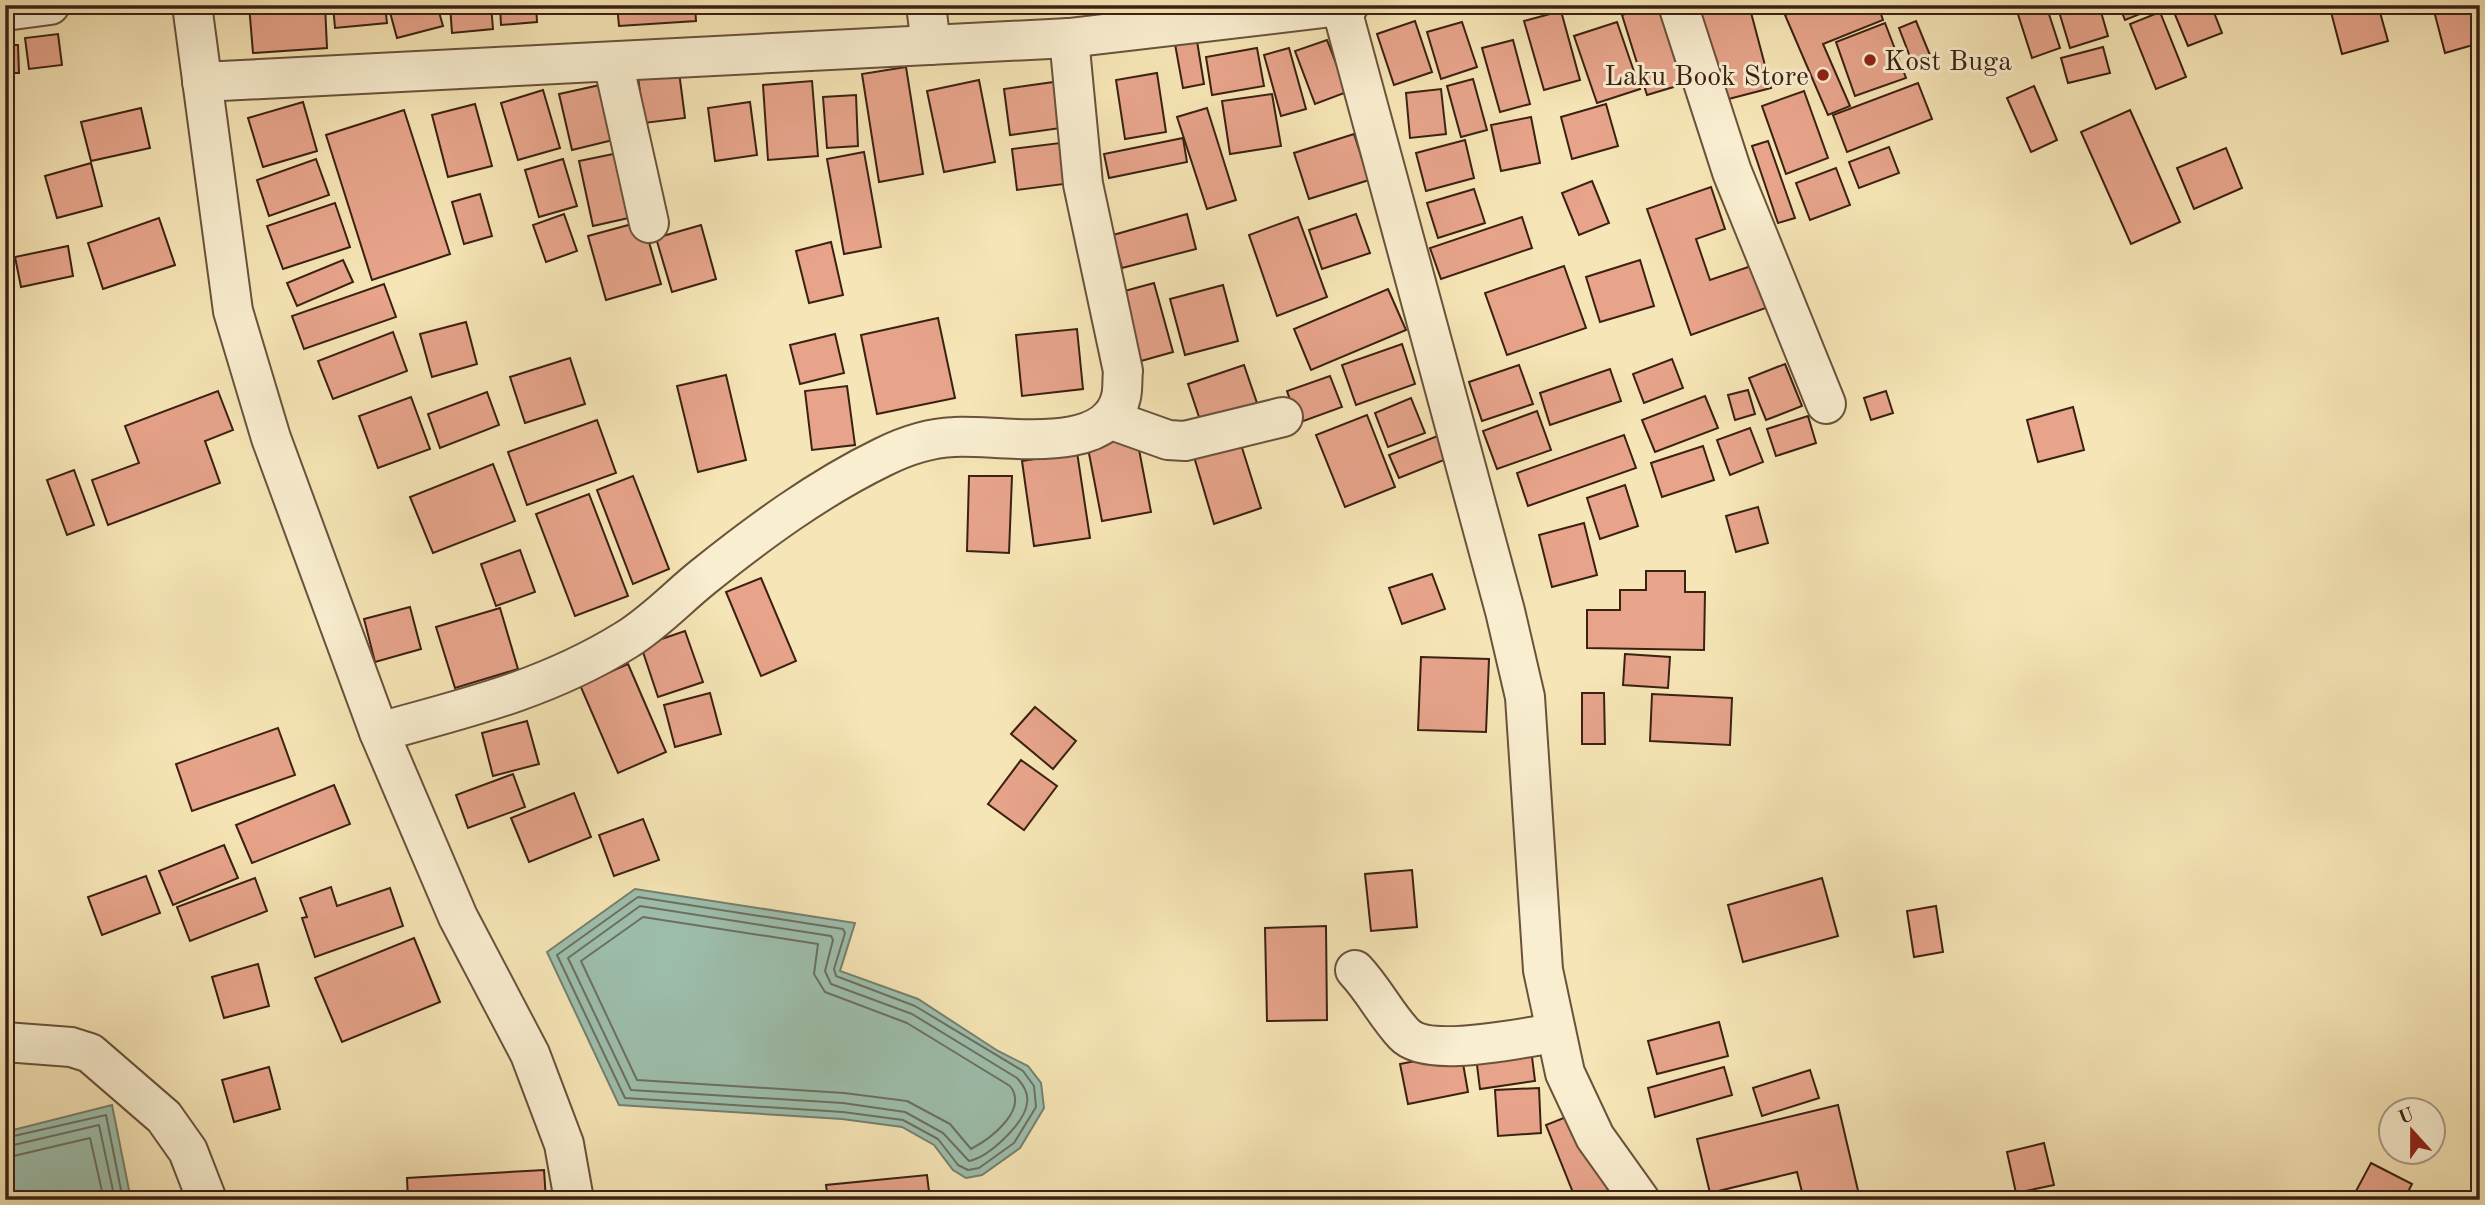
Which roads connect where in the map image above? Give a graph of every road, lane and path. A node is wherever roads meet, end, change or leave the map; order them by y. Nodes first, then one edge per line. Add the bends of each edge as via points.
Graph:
1 (50, 5) edge
2 (192, 5) edge
3 (926, 5) edge
4 (1349, 5) edge
5 (1678, 5) edge
6 (1341, 6) edge
7 (5, 11) edge
8 (1234, 12) edge
9 (1069, 38) junction
10 (931, 45) junction
11 (613, 62) junction
12 (202, 82) junction
13 (649, 223) dead end
14 (1826, 404) dead end
15 (1283, 417) dead end
16 (1109, 419) junction
17 (379, 732) junction
18 (1355, 970) dead end
19 (1556, 1033) junction
20 (5, 1042) edge
21 (207, 1200) edge
22 (574, 1200) edge
23 (1640, 1200) edge

1 - 7 street
2 - 12 street
3 - 10 street
4 - 6 street
5 - 14 street via 1732,172
6 - 8 street
6 - 19 street via 1506,611 1525,697 1543,970
8 - 9 street
9 - 10 street
9 - 16 street via 1083,184 1122,371 1121,399
10 - 11 street
11 - 12 street
11 - 13 street
12 - 17 street via 233,311 271,438
15 - 16 street via 1185,441 1168,440
16 - 17 street via 1068,438 953,437 883,456 751,539 629,639 569,673 506,697
17 - 22 street via 458,917 530,1054 564,1144
18 - 19 street via 1415,1043 1449,1047
19 - 23 street via 1565,1073 1595,1137
20 - 21 street via 71,1047 98,1059 164,1117 188,1151

